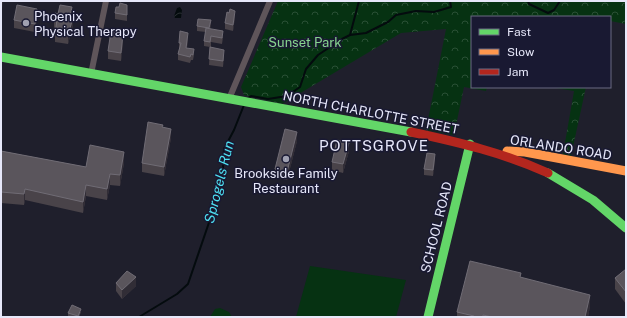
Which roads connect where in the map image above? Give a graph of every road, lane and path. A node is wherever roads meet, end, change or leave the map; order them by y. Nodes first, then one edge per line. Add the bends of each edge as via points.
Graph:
1 (106, 1) edge
2 (270, 1) edge
3 (1, 57) edge
4 (91, 74) junction
5 (229, 99) junction
6 (470, 144) junction
7 (492, 149) junction
8 (626, 171) edge
9 (626, 228) edge
10 (428, 317) edge

1 - 4 street
2 - 5 street
3 - 4 main road, NORTH CHARLOTTE STREET
4 - 5 main road, NORTH CHARLOTTE STREET
5 - 6 main road, NORTH CHARLOTTE STREET
6 - 7 main road, NORTH CHARLOTTE STREET
6 - 10 main road, SCHOOL ROAD
7 - 8 main road, ORLANDO ROAD via 525,152
7 - 9 main road, NORTH CHARLOTTE STREET via 520,159 567,182 601,205

